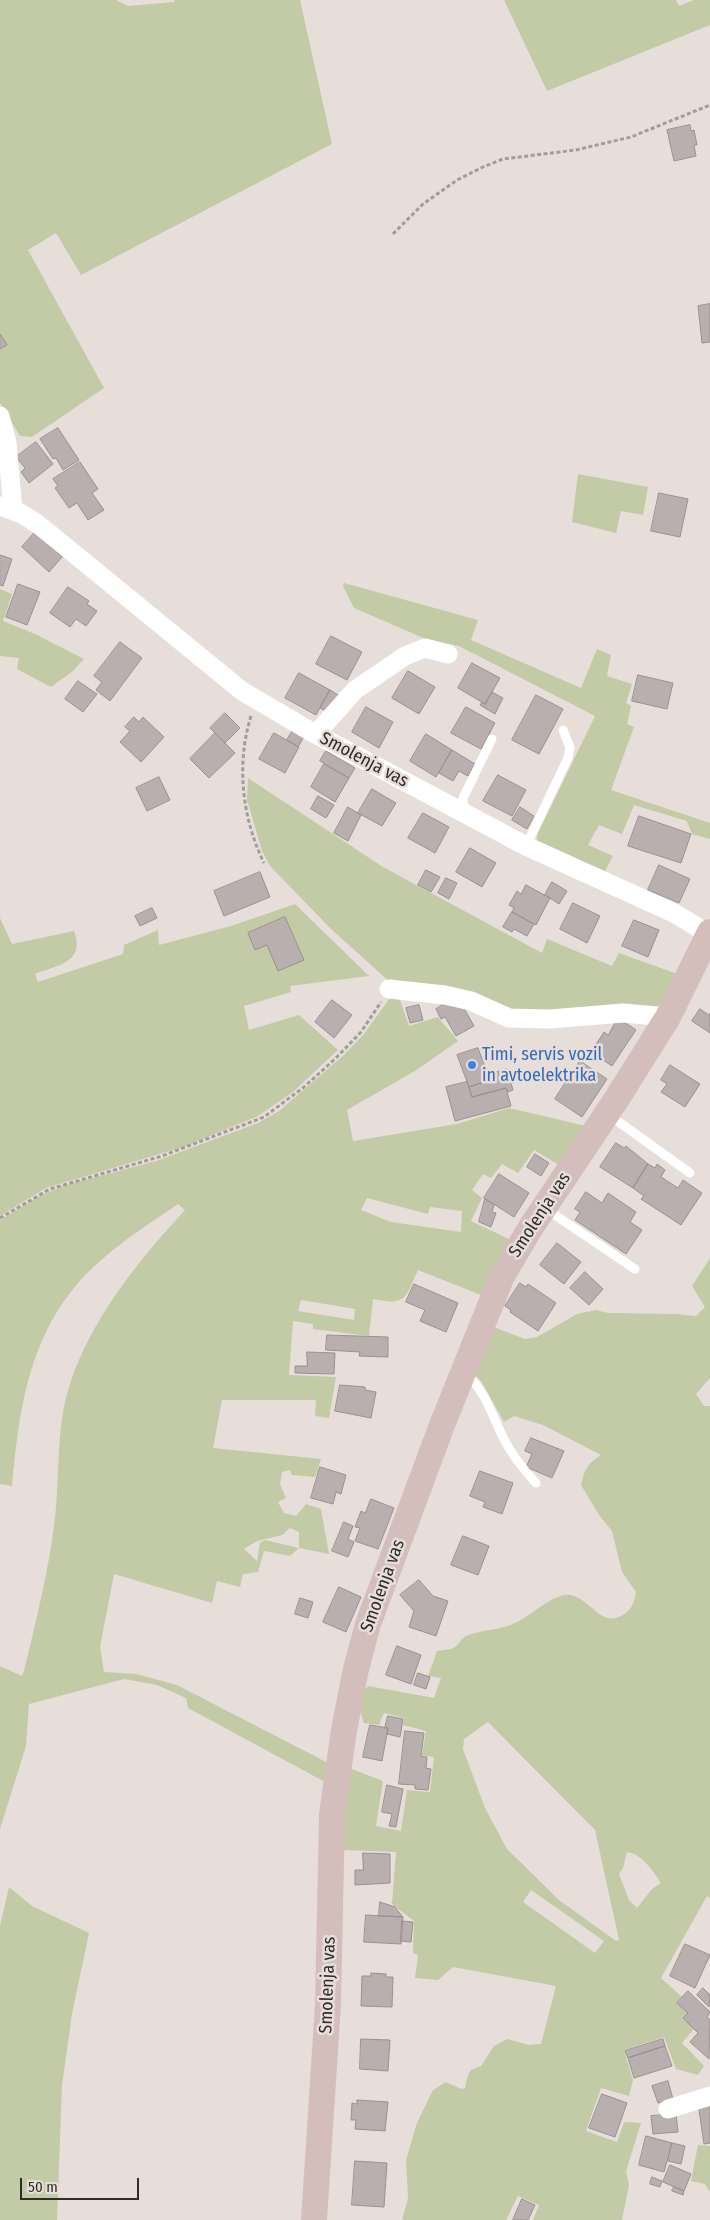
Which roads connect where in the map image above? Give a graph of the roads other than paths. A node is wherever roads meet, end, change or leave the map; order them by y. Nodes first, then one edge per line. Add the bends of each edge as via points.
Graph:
1 (0, 416) edge
2 (6, 508) edge
3 (448, 654) dead end
4 (563, 730) dead end
5 (316, 734) junction
6 (492, 739) dead end
7 (464, 813) junction
8 (526, 846) junction
9 (710, 933) edge
10 (700, 970) edge
11 (389, 989) road end
12 (668, 1017) junction
13 (607, 1114) junction
14 (690, 1173) dead end
15 (544, 1208) junction
16 (635, 1268) dead end
17 (463, 1371) junction
18 (536, 1483) dead end
19 (710, 2096) edge
20 (668, 2109) dead end
21 (314, 2220) edge

1 - 2 street, Smolenja vas via 7,443
2 - 5 street, Smolenja vas via 39,525 256,700
3 - 5 street via 425,648 405,656 354,690
4 - 8 lane via 570,748 568,758
5 - 7 street, Smolenja vas
6 - 7 lane via 464,798
7 - 8 street, Smolenja vas
8 - 9 street, Smolenja vas via 674,913
9 - 10 main road, Smolenja vas
10 - 12 main road, Smolenja vas
11 - 12 street via 471,1001 509,1018 550,1019 623,1013
12 - 13 main road, Smolenja vas
13 - 14 lane
13 - 15 main road, Smolenja vas
15 - 16 lane
15 - 17 main road, Smolenja vas via 502,1276
17 - 18 lane via 477,1384 519,1465
17 - 21 main road, Smolenja vas via 368,1624 344,1730 332,1814 328,2004
19 - 20 street

